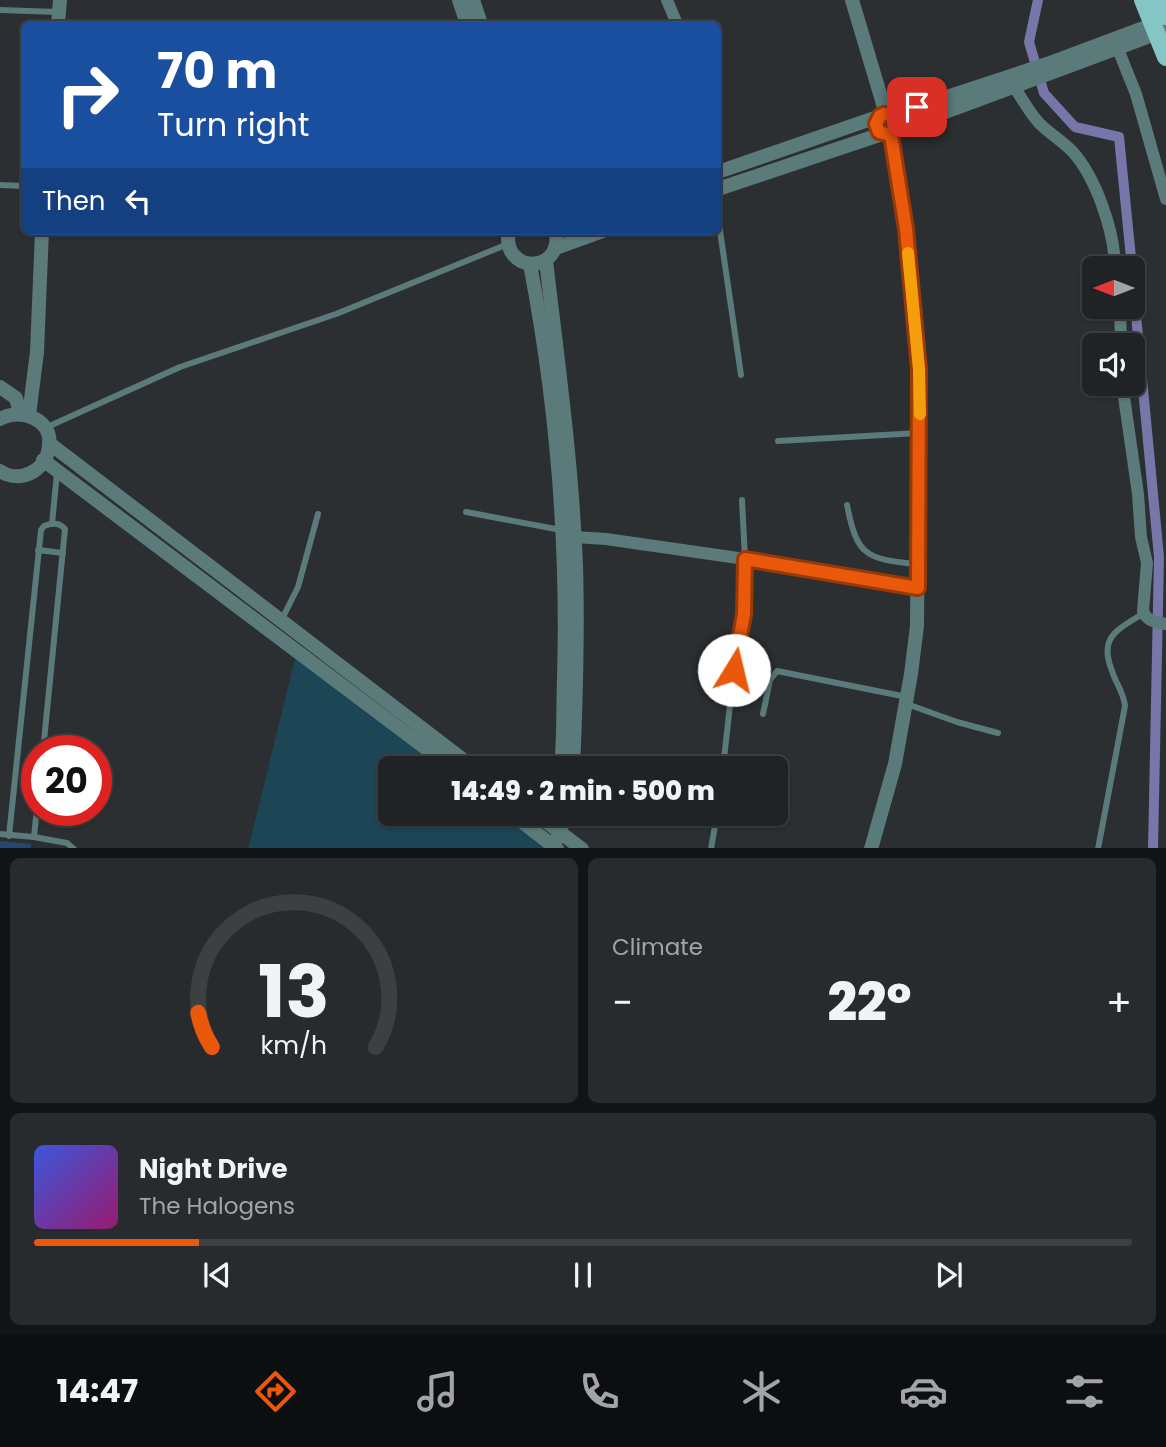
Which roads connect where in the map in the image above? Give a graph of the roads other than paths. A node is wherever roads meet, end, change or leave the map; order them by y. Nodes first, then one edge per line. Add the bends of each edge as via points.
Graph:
1 (458, 0) edge
2 (473, 0) edge
3 (667, 0) edge
4 (852, 0) edge
5 (0, 10) edge
6 (59, 12) edge
7 (1160, 14) edge
8 (466, 21) edge
9 (480, 21) edge
10 (676, 21) edge
11 (1118, 49) junction
12 (1166, 57) edge
13 (1049, 68) junction
14 (1018, 81) junction
15 (886, 115) junction
16 (890, 133) junction
17 (721, 171) edge
18 (0, 185) edge
19 (21, 186) edge
20 (721, 188) edge
21 (1166, 199) edge
22 (42, 235) edge
23 (557, 235) edge
24 (592, 235) edge
25 (721, 235) edge
26 (509, 238) edge
27 (556, 248) junction
28 (1114, 256) edge
29 (545, 261) junction
30 (530, 264) junction
31 (741, 376) dead end
32 (0, 387) edge
33 (1124, 396) edge
34 (25, 414) junction
35 (0, 419) edge
36 (45, 428) junction
37 (920, 433) junction
38 (778, 441) dead end
39 (49, 443) junction
40 (43, 460) junction
41 (0, 471) edge
42 (57, 471) junction
43 (742, 500) dead end
44 (848, 505) dead end
45 (467, 512) dead end
46 (318, 514) dead end
47 (52, 524) junction
48 (568, 533) junction
49 (38, 550) junction
50 (63, 553) junction
51 (745, 559) junction
52 (918, 564) junction
53 (918, 588) junction
54 (1156, 620) edge
55 (281, 621) junction
56 (907, 701) junction
57 (763, 714) dead end
58 (998, 733) dead end
59 (45, 735) edge
60 (436, 756) edge
61 (458, 756) edge
62 (561, 756) edge
63 (573, 756) edge
64 (724, 756) edge
65 (35, 826) edge
66 (545, 826) edge
67 (551, 826) edge
68 (562, 826) edge
69 (715, 826) edge
70 (560, 832) junction
71 (0, 834) edge
72 (9, 835) junction
73 (34, 837) junction
74 (73, 848) edge
75 (556, 848) edge
76 (581, 848) edge
77 (711, 848) edge
78 (871, 848) edge
79 (1098, 848) edge

1 - 8 street
2 - 9 street
3 - 10 street
4 - 15 street
5 - 6 lane
7 - 11 street
7 - 12 main road
7 - 13 street
11 - 13 street
11 - 21 street
13 - 14 street
14 - 15 street
14 - 16 street
14 - 28 street via 1033,116 1073,152 1086,171 1112,239
15 - 16 street via 897,121
15 - 16 street via 877,128
15 - 17 street
16 - 20 street
16 - 37 street via 906,229
18 - 19 lane
22 - 34 street via 37,352
23 - 27 street
24 - 27 street
25 - 31 lane
26 - 30 street via 516,258
26 - 36 lane via 336,314 180,367
27 - 29 street
29 - 30 street
29 - 48 street via 562,391
30 - 48 street via 544,338
32 - 34 street via 16,398
33 - 54 street
34 - 35 street
34 - 36 street
36 - 39 street
37 - 38 lane
37 - 52 street
39 - 40 street
39 - 55 street
40 - 41 street via 27,475 15,477
40 - 42 street
42 - 47 lane
42 - 60 street
43 - 51 lane
44 - 52 lane via 852,531 863,550 881,559
45 - 48 lane
46 - 55 lane via 298,587
47 - 49 lane via 41,530
47 - 50 lane via 65,529
48 - 51 street
48 - 62 street
48 - 63 street via 576,613
49 - 50 lane
49 - 72 lane
50 - 59 lane
51 - 53 street
51 - 64 lane via 744,614
52 - 53 street
53 - 56 street
54 - 79 lane via 1115,630 1107,642 1108,660 1125,706
55 - 61 street
56 - 57 lane via 777,671 770,680
56 - 58 lane
56 - 78 street
65 - 73 lane
66 - 75 street
67 - 70 street
68 - 70 street
69 - 77 lane
70 - 75 street
70 - 76 street
71 - 72 lane
72 - 73 lane
73 - 74 lane via 67,842

